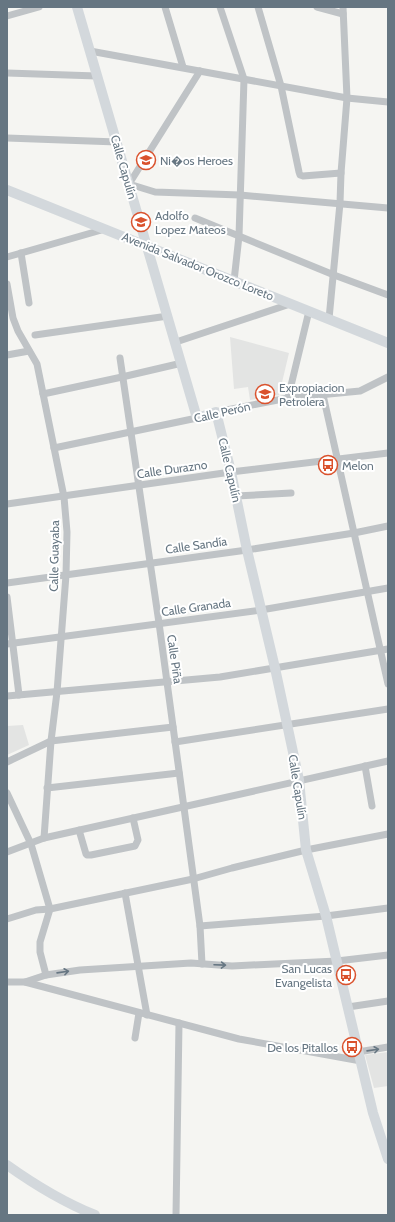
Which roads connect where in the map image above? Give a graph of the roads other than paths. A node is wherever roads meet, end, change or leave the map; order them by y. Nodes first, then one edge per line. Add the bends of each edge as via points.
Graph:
1 (39, 7) edge
2 (77, 7) edge
3 (165, 7) edge
4 (220, 7) edge
5 (258, 7) edge
6 (317, 7) edge
7 (343, 11) edge
8 (7, 16) edge
9 (90, 52) junction
10 (183, 67) junction
11 (200, 71) junction
12 (7, 73) edge
13 (98, 76) junction
14 (244, 79) junction
15 (282, 86) junction
16 (347, 98) junction
17 (388, 102) edge
18 (7, 138) edge
19 (117, 142) junction
20 (341, 173) junction
21 (129, 184) junction
22 (7, 190) edge
23 (240, 195) junction
24 (340, 203) junction
25 (388, 208) edge
26 (195, 218) dead end
27 (106, 229) junction
28 (239, 236) junction
29 (147, 245) junction
30 (21, 253) junction
31 (7, 257) edge
32 (334, 275) junction
33 (234, 281) junction
34 (7, 284) edge
35 (388, 296) edge
36 (29, 303) dead end
37 (290, 304) junction
38 (309, 311) junction
39 (168, 316) junction
40 (10, 318) edge
41 (329, 319) junction
42 (35, 335) dead end
43 (176, 342) junction
44 (388, 343) edge
45 (29, 351) junction
46 (7, 355) edge
47 (120, 358) dead end
48 (182, 363) junction
49 (122, 377) junction
50 (388, 377) edge
51 (43, 394) junction
52 (323, 394) junction
53 (288, 398) junction
54 (216, 412) junction
55 (197, 418) junction
56 (132, 432) junction
57 (54, 448) junction
58 (388, 453) edge
59 (338, 459) junction
60 (231, 472) junction
61 (139, 485) junction
62 (292, 493) dead end
63 (64, 496) junction
64 (236, 496) junction
65 (7, 504) edge
66 (388, 526) edge
67 (354, 533) junction
68 (247, 550) junction
69 (150, 563) junction
70 (66, 575) junction
71 (7, 583) edge
72 (388, 588) edge
73 (367, 591) junction
74 (7, 597) edge
75 (261, 610) junction
76 (159, 623) junction
77 (61, 637) junction
78 (10, 644) edge
79 (384, 650) edge
80 (274, 668) junction
81 (167, 682) junction
82 (388, 684) edge
83 (57, 692) junction
84 (19, 695) junction
85 (7, 696) edge
86 (388, 709) edge
87 (287, 725) junction
88 (173, 727) junction
89 (51, 741) junction
90 (175, 742) junction
91 (388, 761) edge
92 (7, 762) edge
93 (365, 766) junction
94 (179, 773) junction
95 (299, 780) junction
96 (47, 788) junction
97 (7, 793) edge
98 (183, 806) junction
99 (372, 806) dead end
100 (134, 818) junction
101 (79, 830) junction
102 (388, 834) edge
103 (44, 838) junction
104 (31, 844) junction
105 (306, 850) junction
106 (7, 852) edge
107 (193, 879) junction
108 (125, 893) junction
109 (388, 908) edge
110 (50, 909) junction
111 (326, 916) junction
112 (7, 919) edge
113 (200, 926) junction
114 (388, 955) edge
115 (337, 961) junction
116 (202, 964) junction
117 (138, 966) junction
118 (46, 975) junction
119 (7, 982) edge
120 (25, 982) junction
121 (388, 1001) edge
122 (348, 1007) junction
123 (139, 1013) junction
124 (147, 1015) junction
125 (179, 1023) junction
126 (135, 1038) dead end
127 (388, 1048) edge
128 (360, 1057) junction
129 (388, 1159) edge
130 (7, 1165) edge
131 (95, 1215) edge
132 (176, 1215) edge

1 - 8 street
2 - 9 street, Calle Capulín
3 - 10 street
4 - 14 street
5 - 15 street
6 - 7 street
7 - 16 street
9 - 10 street
9 - 13 street, Calle Capulín
10 - 11 street
11 - 14 street
11 - 21 street
12 - 13 street
13 - 19 street, Calle Capulín
14 - 15 street
14 - 23 street
15 - 16 street
15 - 20 street via 300,175
16 - 17 street
16 - 20 street
18 - 19 street
19 - 21 street, Calle Capulín
20 - 24 street
21 - 23 street via 155,192
21 - 29 street, Calle Capulín
22 - 27 street, Avenida Salvador Orozco Loreto
23 - 24 street
23 - 28 street
24 - 25 street
24 - 32 street
26 - 28 street
27 - 29 street, Avenida Salvador Orozco Loreto
27 - 30 street
28 - 32 street
28 - 33 street
29 - 33 street, Avenida Salvador Orozco Loreto
29 - 39 street, Calle Capulín
30 - 31 street
30 - 36 street
32 - 35 street
32 - 41 street
33 - 37 street, Avenida Salvador Orozco Loreto
34 - 40 street, Calle Guayaba
37 - 38 street, Avenida Salvador Orozco Loreto
37 - 43 street
38 - 41 street, Avenida Salvador Orozco Loreto
38 - 53 street
39 - 42 street
39 - 43 street, Calle Capulín
40 - 45 street, Calle Guayaba
41 - 44 street, Avenida Salvador Orozco Loreto
43 - 48 street, Calle Capulín
45 - 46 street
45 - 51 street, Calle Guayaba via 37,364
47 - 49 street, Calle Piña
48 - 49 street
48 - 55 street, Calle Capulín
49 - 51 street
49 - 56 street, Calle Piña
50 - 52 street, Calle Perón via 360,391
51 - 57 street, Calle Guayaba
52 - 53 street, Calle Perón
52 - 59 street
53 - 54 street, Calle Perón
54 - 55 street, Calle Perón
54 - 60 street, Calle Capulín
55 - 56 street, Calle Perón
56 - 57 street, Calle Perón
56 - 61 street, Calle Piña
57 - 63 street, Calle Guayaba
58 - 59 street, Calle Durazno
59 - 60 street, Calle Durazno
59 - 67 street
60 - 61 street, Calle Durazno
60 - 64 street, Calle Capulín
61 - 63 street, Calle Durazno
61 - 69 street, Calle Piña
62 - 64 street
63 - 65 street, Calle Durazno
63 - 70 street, Calle Guayaba via 67,532
64 - 68 street, Calle Capulín
66 - 67 street, Calle Sandía
67 - 68 street, Calle Sandía
67 - 73 street
68 - 69 street, Calle Sandía
68 - 75 street, Calle Capulín
69 - 70 street, Calle Sandía
69 - 76 street, Calle Piña
70 - 71 street, Calle Sandía
70 - 77 street, Calle Guayaba
72 - 73 street, Calle Granada
73 - 75 street, Calle Granada
73 - 79 street
74 - 78 street
75 - 76 street, Calle Granada
75 - 80 street, Calle Capulín
76 - 77 street, Calle Granada
76 - 81 street, Calle Piña
77 - 78 street, Calle Granada
77 - 83 street, Calle Guayaba
78 - 84 street
79 - 80 street
79 - 82 street
80 - 81 street
80 - 87 street, Calle Capulín
81 - 83 street
81 - 88 street, Calle Piña
83 - 84 street
83 - 89 street, Calle Guayaba
84 - 85 street
86 - 87 street
87 - 90 street
87 - 95 street, Calle Capulín
88 - 89 street
88 - 90 street, Calle Piña
89 - 92 street
89 - 96 street, Calle Guayaba
90 - 94 street, Calle Piña
91 - 93 street
93 - 95 street
93 - 99 street
94 - 96 street
94 - 98 street, Calle Piña
95 - 98 street
95 - 105 street, Calle Capulín
96 - 103 street, Calle Guayaba
97 - 104 street
98 - 100 street
98 - 107 street, Calle Piña
100 - 101 street
100 - 101 street via 138,840 136,846 87,855
101 - 103 street
102 - 105 street
103 - 104 street
104 - 106 street
104 - 110 street
105 - 107 street
105 - 111 street, Calle Capulín
107 - 108 street
107 - 113 street, Calle Piña
108 - 110 street
108 - 117 street
109 - 111 street
110 - 112 street via 36,910
110 - 118 street via 39,947
111 - 113 street
111 - 115 street, Calle Capulín
113 - 116 street, Calle Piña
114 - 115 street
116 -> 115 street via 232,966
115 - 122 street, Calle Capulín
116 - 117 street
118 -> 117 street
117 - 124 street
118 - 120 street
119 - 120 street
120 - 123 street
121 - 122 street
122 - 128 street, Calle Capulín
123 - 124 street
123 - 126 street
124 - 125 street
125 - 128 street via 239,1039
125 - 132 street
128 -> 127 street
128 - 129 street, Calle Capulín via 373,1113
130 - 131 street via 47,1192

